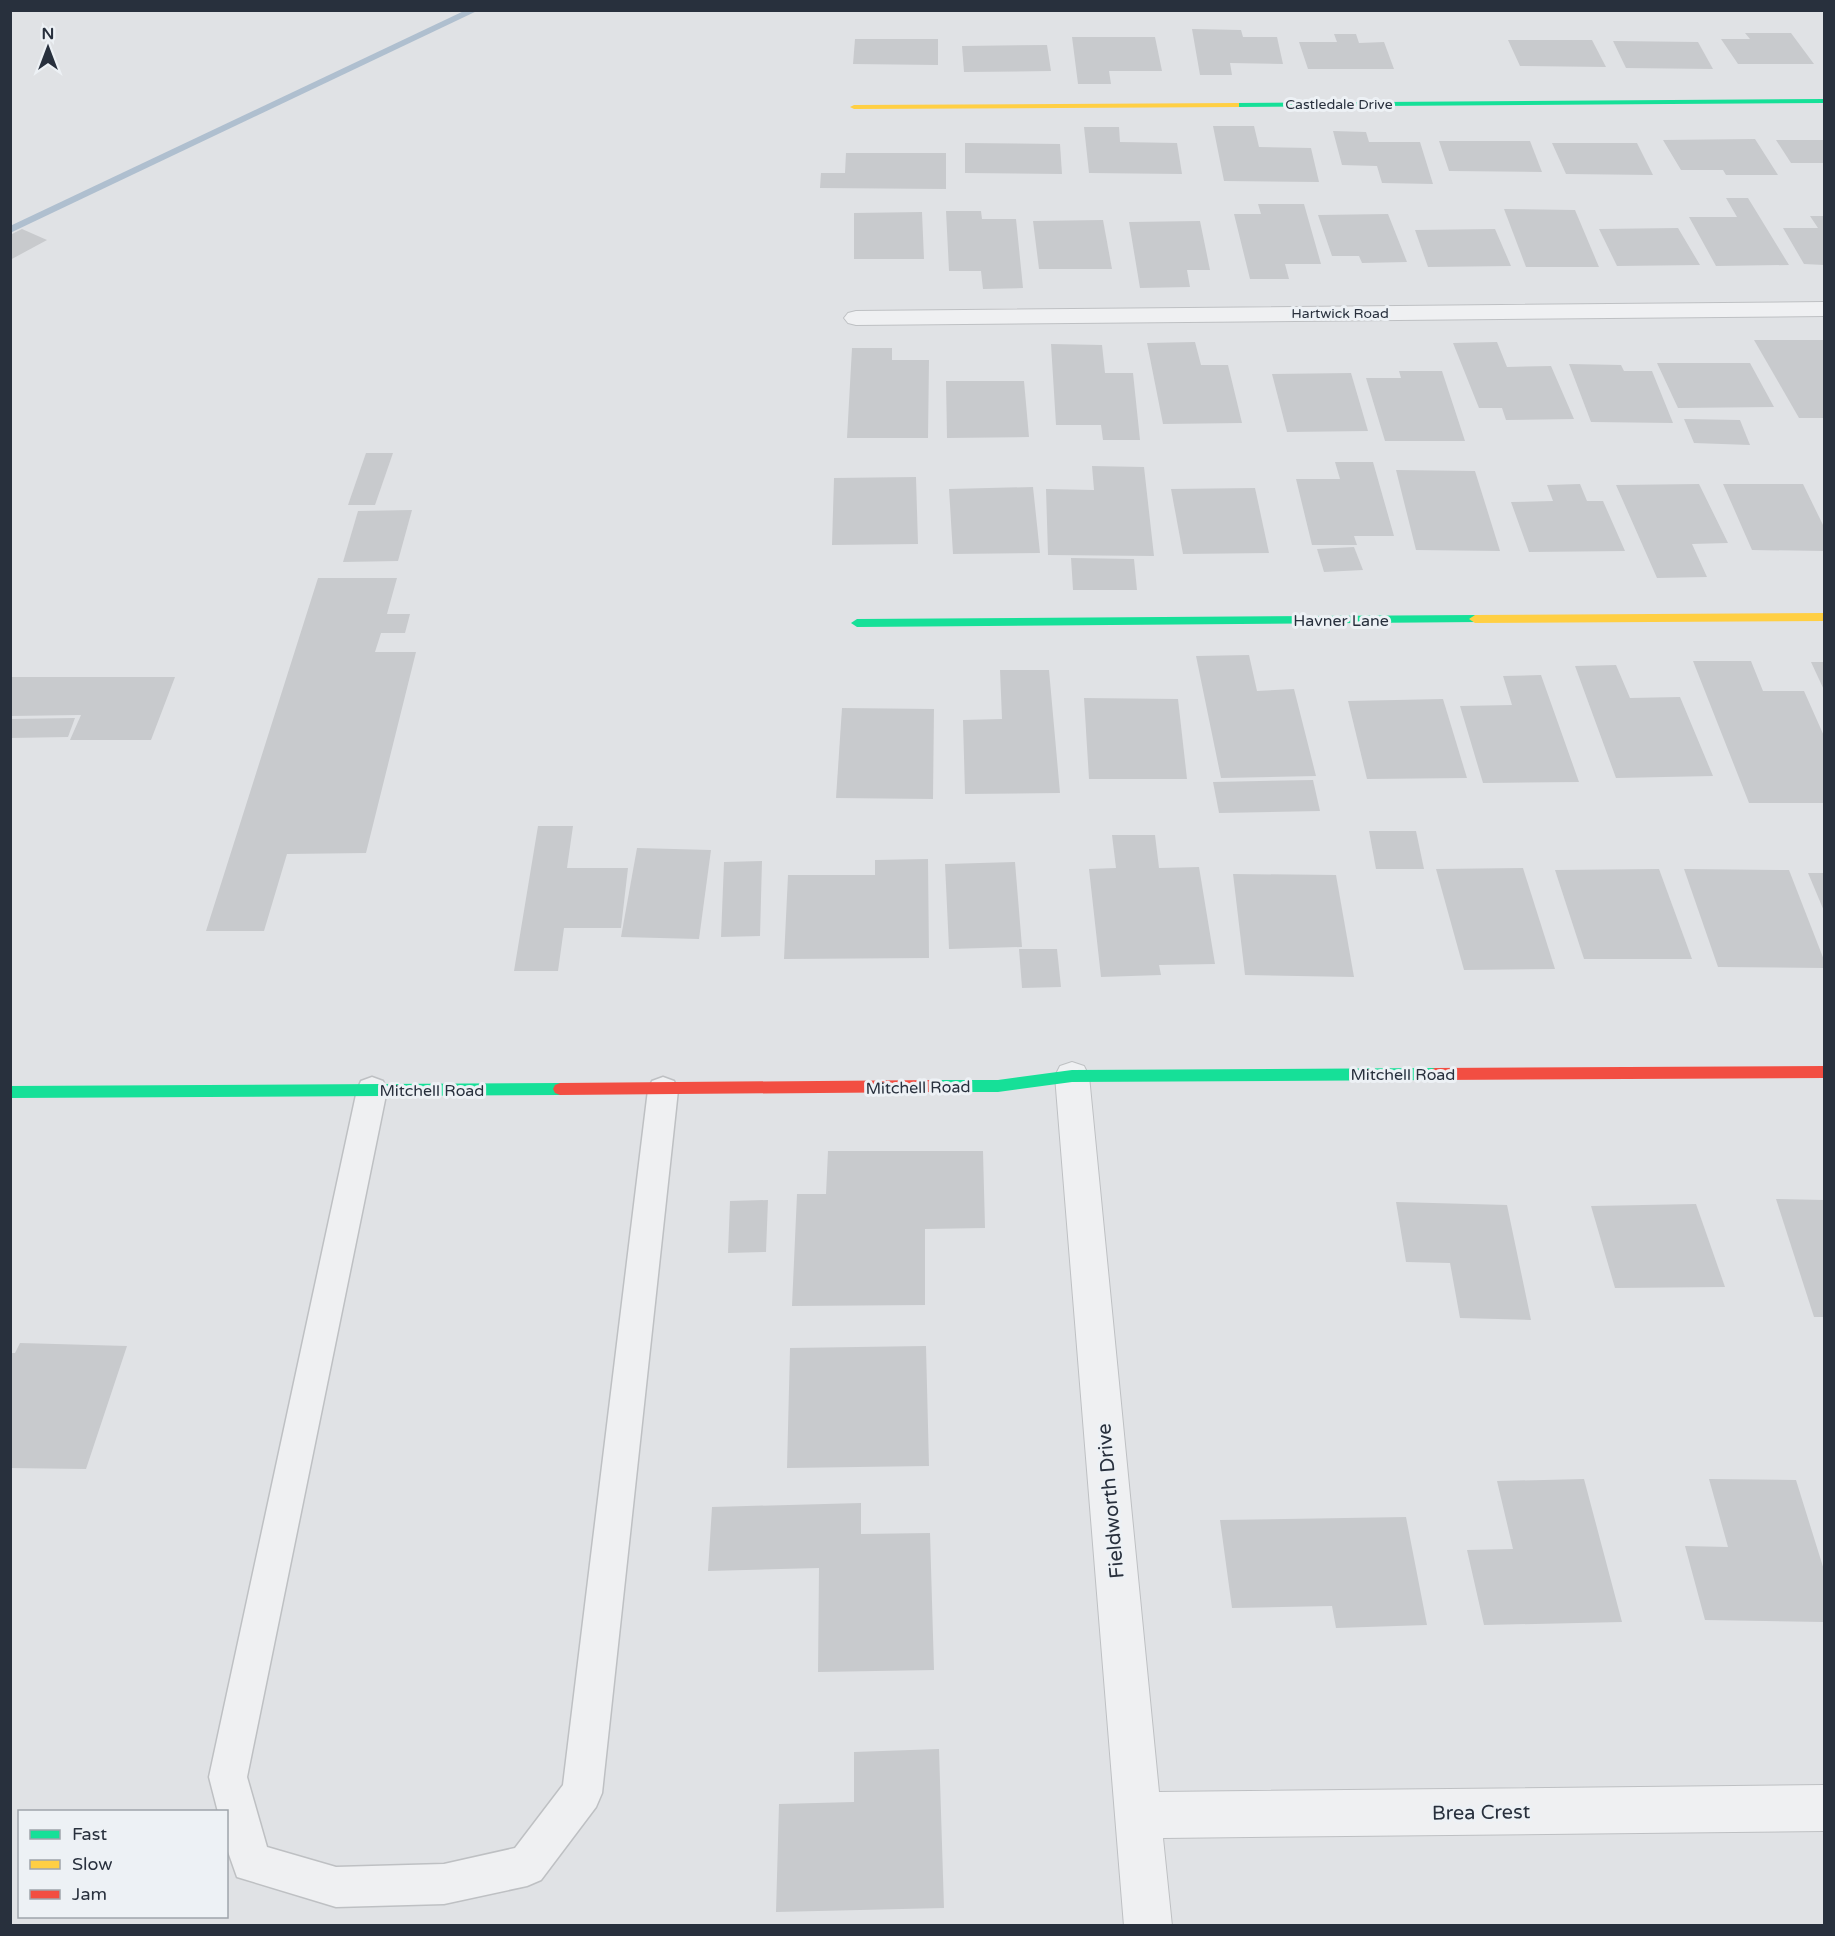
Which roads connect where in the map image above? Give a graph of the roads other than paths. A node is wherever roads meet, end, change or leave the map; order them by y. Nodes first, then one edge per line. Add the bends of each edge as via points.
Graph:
1 (1824, 102) edge
2 (854, 107) dead end
3 (1824, 309) edge
4 (856, 318) dead end
5 (1824, 617) edge
6 (857, 624) dead end
7 (1824, 1072) edge
8 (1072, 1076) junction
9 (372, 1090) junction
10 (663, 1090) junction
11 (10, 1092) edge
12 (1824, 1808) edge
13 (1138, 1815) junction
14 (1148, 1926) edge

1 - 2 street, Castledale Drive
3 - 4 street, Hartwick Road
5 - 6 street, Havner Lane
7 - 8 street, Mitchell Road
8 - 10 street, Mitchell Road via 998,1086
8 - 13 street, Fieldworth Drive
9 - 10 street, Mitchell Road
9 - 10 lane via 228,1777 251,1863 336,1887 444,1884 527,1866 582,1794
9 - 11 street, Mitchell Road
12 - 13 street, Brea Crest
13 - 14 street, Fieldworth Drive

